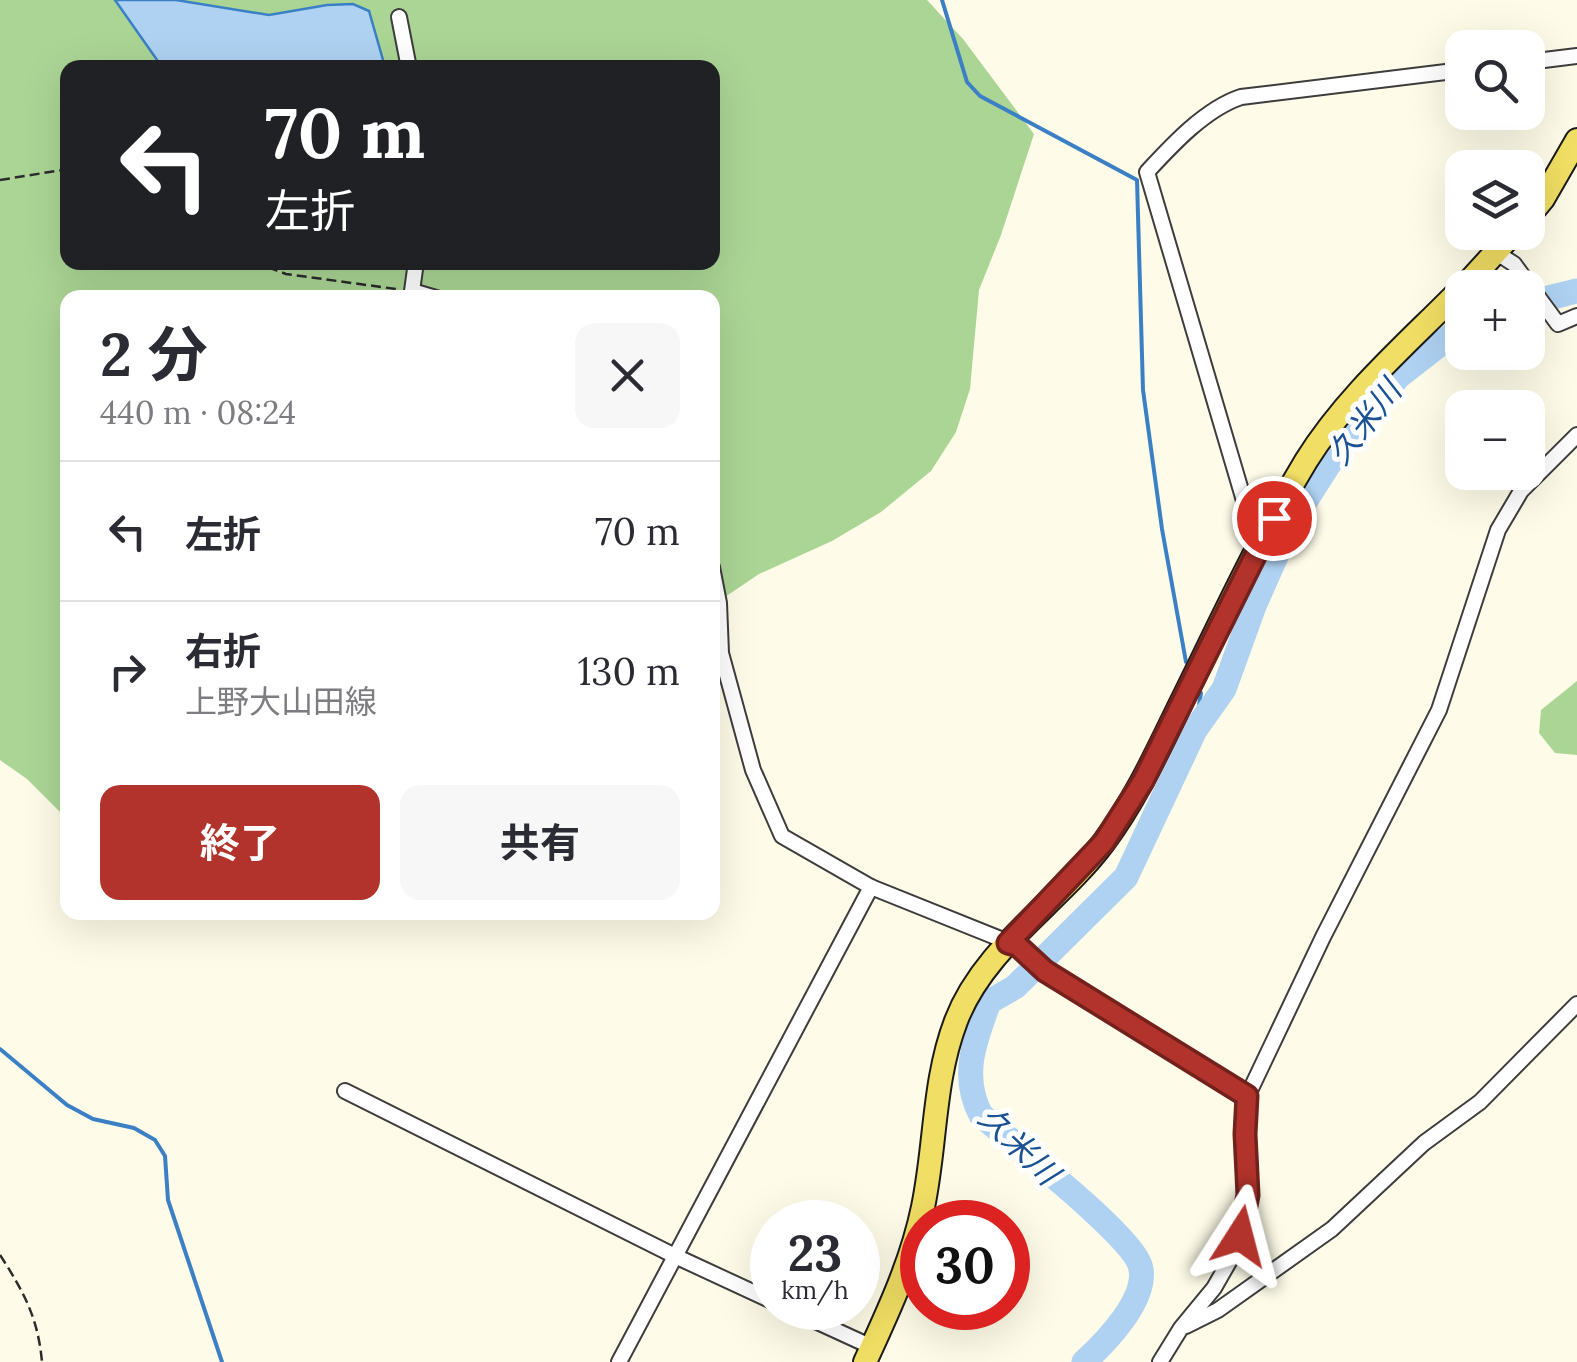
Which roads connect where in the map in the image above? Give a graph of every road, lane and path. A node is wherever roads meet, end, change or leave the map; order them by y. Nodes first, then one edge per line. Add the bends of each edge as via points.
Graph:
1 (399, 17) dead end
2 (1577, 56) edge
3 (407, 60) edge
4 (1545, 60) edge
5 (1445, 72) edge
6 (1577, 140) edge
7 (60, 171) edge
8 (0, 180) edge
9 (1545, 196) edge
10 (1508, 250) edge
11 (1505, 258) junction
12 (275, 270) edge
13 (1488, 270) edge
14 (398, 290) edge
15 (1445, 306) edge
16 (1577, 316) edge
17 (1577, 435) edge
18 (1258, 548) junction
19 (720, 619) edge
20 (872, 887) junction
21 (1013, 945) junction
22 (1577, 1004) edge
23 (345, 1091) dead end
24 (1247, 1096) junction
25 (0, 1255) edge
26 (675, 1256) junction
27 (750, 1291) edge
28 (1180, 1328) junction
29 (826, 1330) edge
30 (869, 1354) edge
31 (42, 1362) edge
32 (619, 1362) edge
33 (1160, 1362) edge

1 - 3 street
2 - 4 street
5 - 18 street via 1241,97 1225,103 1146,172
6 - 9 main road
7 - 8 path
10 - 11 main road
11 - 13 main road
11 - 16 street via 1558,324
12 - 14 path
15 - 18 main road via 1341,413
17 - 24 street via 1508,510 1439,710
18 - 21 main road via 1143,781 1104,842
19 - 20 street via 722,653 753,770 782,836
20 - 21 street
20 - 26 street
21 - 24 street
21 - 30 main road via 974,985 956,1018 942,1065 924,1206
22 - 28 street via 1480,1102 1424,1143 1332,1229 1218,1310
23 - 26 street
24 - 28 street via 1248,1195 1240,1236 1214,1288
25 - 31 path via 39,1330
26 - 27 street
26 - 32 street
28 - 33 street
29 - 30 street

